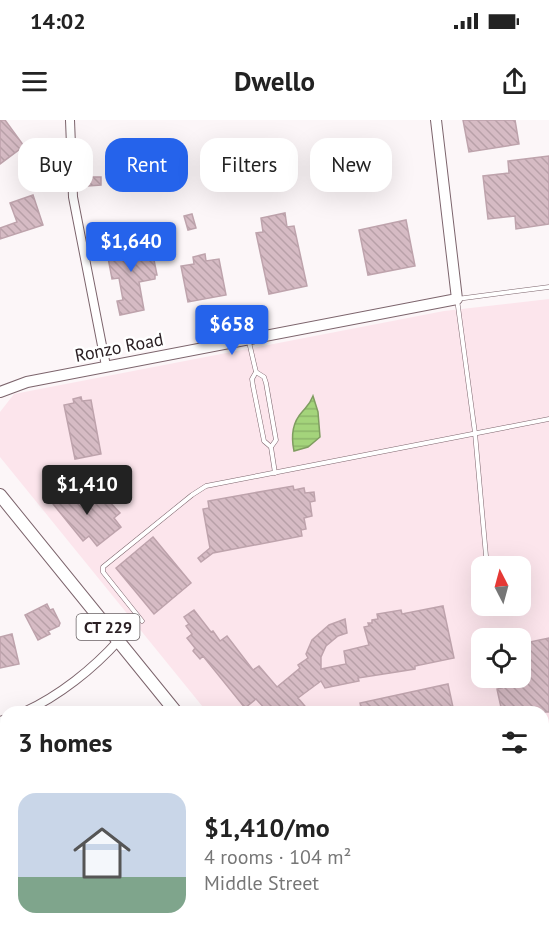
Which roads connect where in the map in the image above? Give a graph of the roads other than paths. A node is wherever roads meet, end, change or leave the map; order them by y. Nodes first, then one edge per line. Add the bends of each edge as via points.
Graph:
1 (70, 120) edge
2 (436, 120) edge
3 (549, 287) edge
4 (457, 299) junction
5 (249, 338) junction
6 (106, 366) junction
7 (256, 372) junction
8 (0, 392) edge
9 (549, 419) edge
10 (475, 433) junction
11 (271, 447) junction
12 (275, 472) junction
13 (0, 495) edge
14 (486, 556) edge
15 (142, 621) dead end
16 (118, 640) junction
17 (36, 706) edge
18 (171, 706) edge

1 - 6 street via 74,197
2 - 4 main road
3 - 4 lane
4 - 5 main road, Ronzo Road
4 - 10 lane
5 - 6 main road, Ronzo Road
5 - 7 lane
6 - 8 main road, Ronzo Road via 27,382
7 - 11 lane via 252,379 257,407 264,441
7 - 11 lane via 266,383 276,440
9 - 10 lane
10 - 12 lane
10 - 14 lane
11 - 12 lane
12 - 15 lane via 206,486 103,567
13 - 16 main road, CT 229
16 - 17 street via 65,687
16 - 18 main road, CT 229

